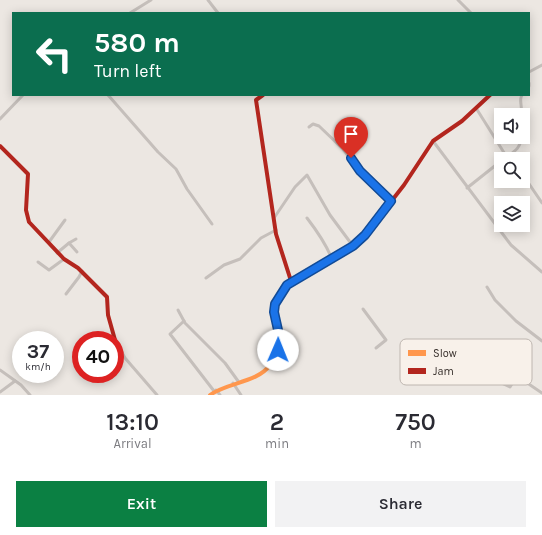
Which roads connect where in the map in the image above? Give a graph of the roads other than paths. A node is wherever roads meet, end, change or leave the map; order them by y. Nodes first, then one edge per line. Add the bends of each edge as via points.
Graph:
1 (151, 0) edge
2 (208, 0) edge
3 (458, 0) edge
4 (132, 12) edge
5 (217, 12) edge
6 (470, 12) edge
7 (542, 65) edge
8 (530, 71) edge
9 (22, 96) edge
10 (109, 96) edge
11 (261, 96) edge
12 (489, 96) edge
13 (522, 96) edge
14 (476, 108) junction
15 (522, 108) edge
16 (0, 119) edge
17 (309, 127) dead end
18 (433, 141) junction
19 (520, 144) edge
20 (0, 146) edge
21 (502, 152) edge
22 (514, 152) edge
23 (494, 167) edge
24 (530, 185) edge
25 (467, 188) junction
26 (391, 201) junction
27 (542, 203) edge
28 (274, 218) junction
29 (307, 218) dead end
30 (65, 220) dead end
31 (212, 224) dead end
32 (276, 230) junction
33 (76, 239) dead end
34 (49, 242) junction
35 (69, 243) junction
36 (353, 246) junction
37 (57, 252) junction
38 (77, 252) dead end
39 (64, 259) junction
40 (332, 259) junction
41 (38, 262) dead end
42 (82, 271) junction
43 (542, 272) edge
44 (206, 278) dead end
45 (291, 281) junction
46 (487, 287) dead end
47 (66, 294) dead end
48 (363, 309) dead end
49 (178, 310) dead end
50 (184, 321) junction
51 (112, 331) edge
52 (542, 341) edge
53 (376, 348) dead end
54 (124, 356) edge
55 (0, 370) edge
56 (12, 379) edge
57 (235, 382) junction
58 (12, 383) edge
59 (17, 383) edge
60 (530, 385) edge
61 (215, 390) junction
62 (0, 392) edge
63 (542, 393) edge
64 (30, 395) edge
65 (157, 395) edge
66 (210, 395) edge
67 (220, 395) edge
68 (241, 395) edge

1 - 4 street
2 - 5 street
3 - 6 street
7 - 8 street
9 - 16 street
10 - 31 street via 177,170
11 - 28 street via 256,100
12 - 14 street
13 - 15 street
14 - 18 street
14 - 21 street
17 - 26 street via 313,124 319,126
18 - 25 street
18 - 26 street
19 - 22 street
20 - 34 street via 27,170 26,210 29,222
23 - 25 street
24 - 27 street
25 - 43 street via 511,245
26 - 36 street via 365,235
28 - 32 street
28 - 36 street via 295,187 307,175 330,216
29 - 40 street via 324,240
30 - 34 street
32 - 44 street via 261,238 240,259 224,265
32 - 45 street
33 - 35 street
34 - 37 street
35 - 37 street
35 - 38 street
36 - 40 street
37 - 39 street
39 - 41 street via 49,270
39 - 42 street
40 - 45 street
42 - 47 street
42 - 51 street via 107,297
45 - 57 street via 275,304 278,350 274,361 262,374
46 - 52 street via 500,306
48 - 53 street via 386,340
49 - 50 street
50 - 57 street via 225,363
50 - 61 street via 170,334
54 - 65 street
55 - 56 street
57 - 61 street
57 - 68 street
58 - 62 street
59 - 64 street
60 - 63 street
61 - 66 street
61 - 67 street

